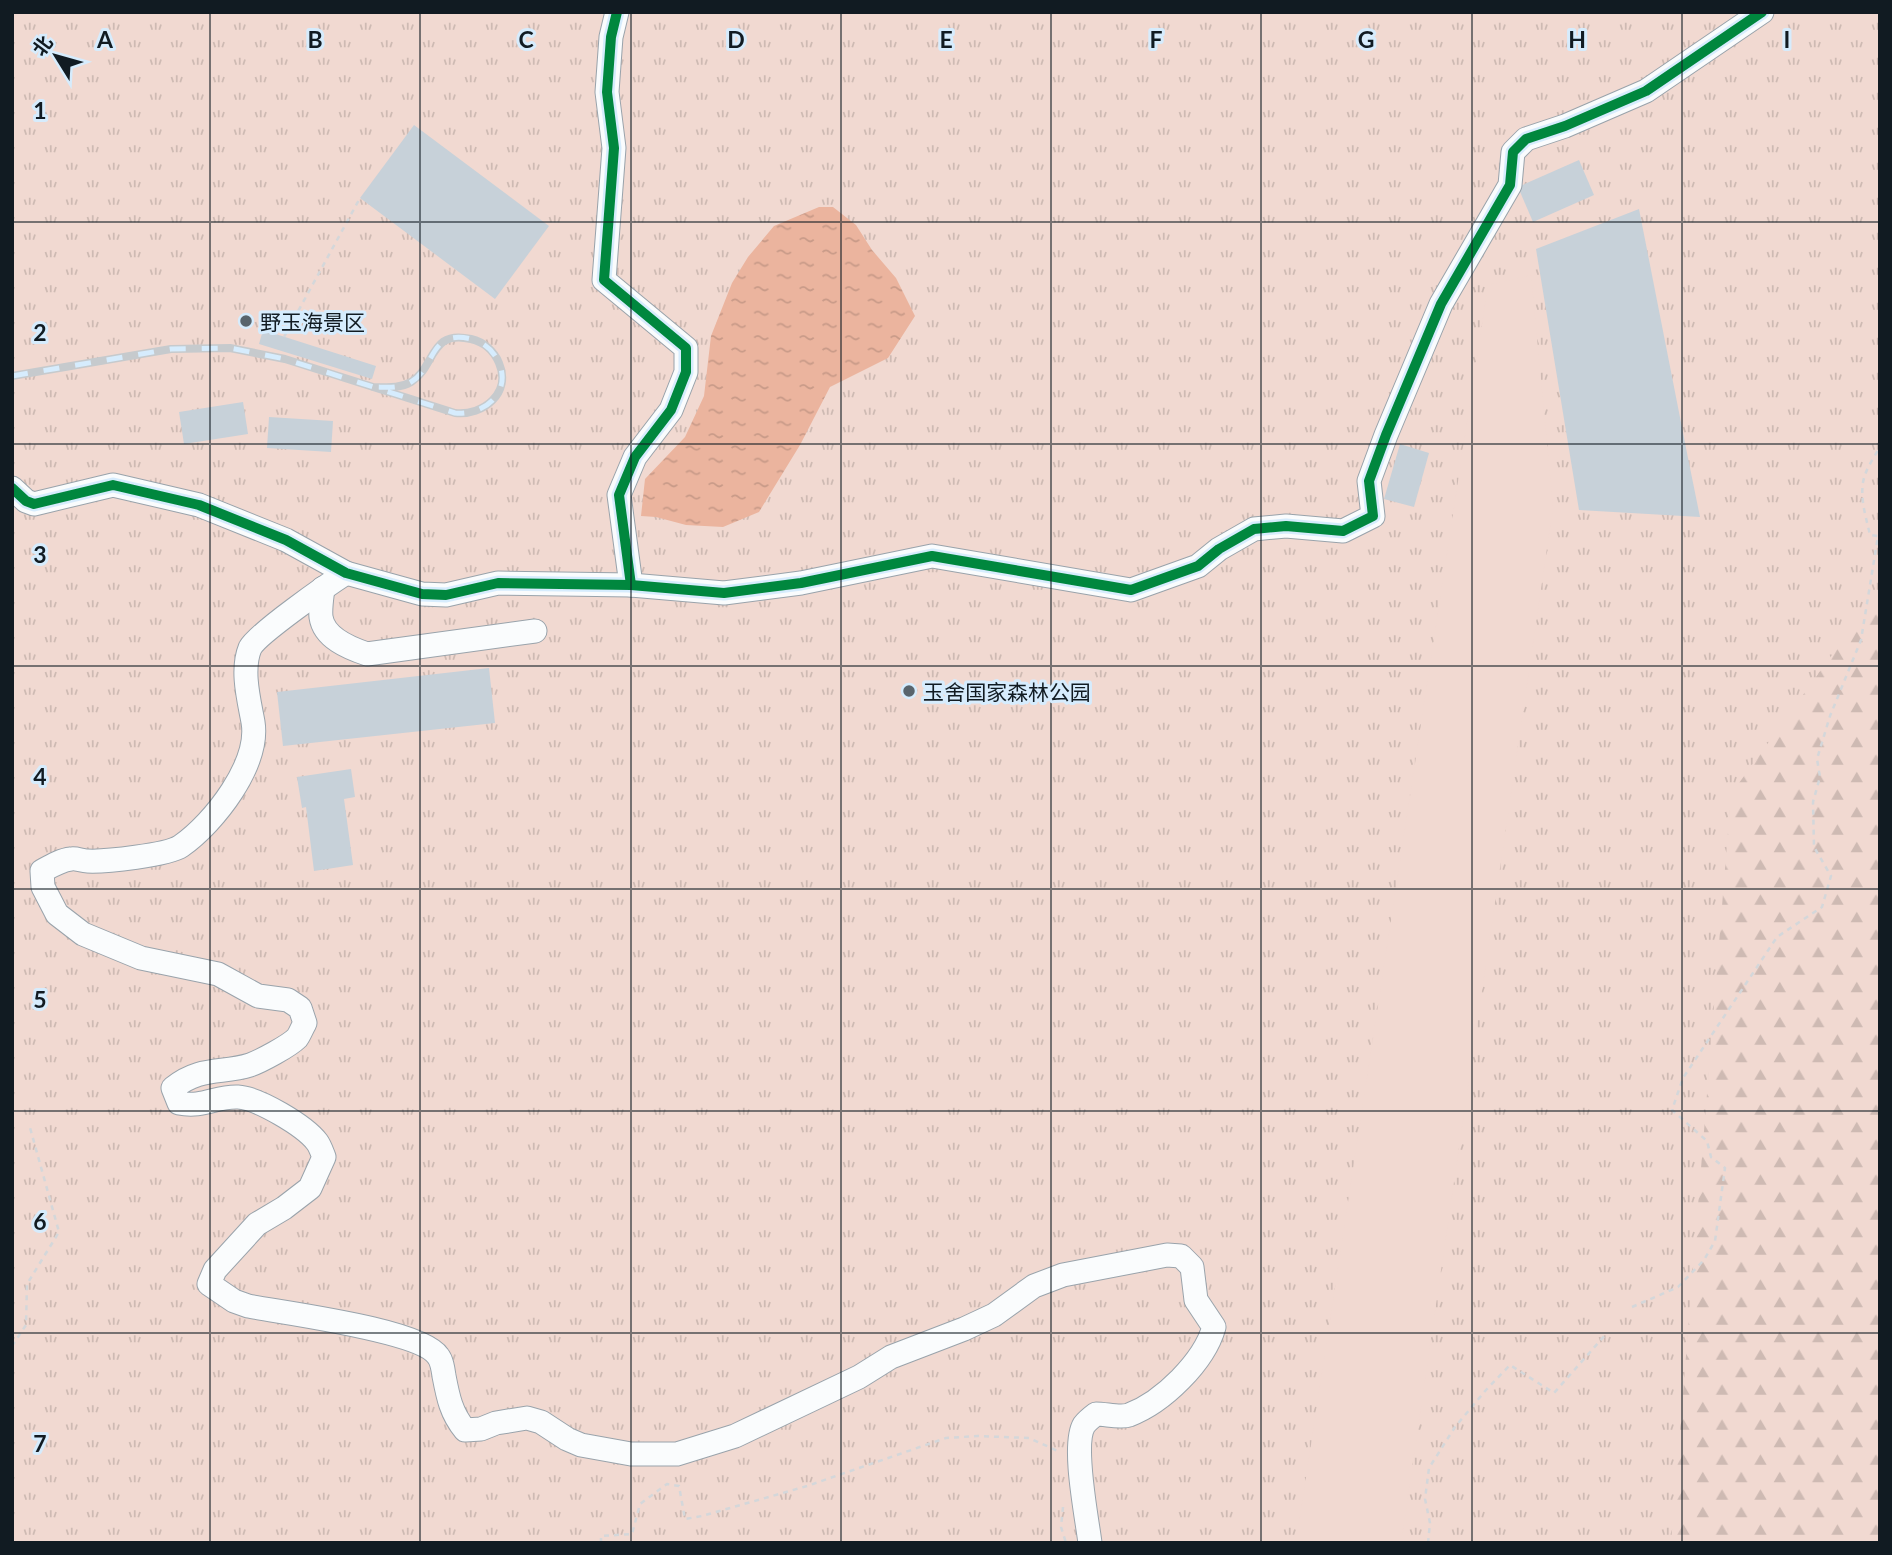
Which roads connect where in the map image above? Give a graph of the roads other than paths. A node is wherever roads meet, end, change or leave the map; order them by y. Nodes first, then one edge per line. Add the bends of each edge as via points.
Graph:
1 (617, 12) edge
2 (1762, 12) edge
3 (12, 488) edge
4 (346, 573) junction
5 (631, 585) junction
6 (323, 588) junction
7 (535, 631) dead end
8 (1090, 1543) edge

1 - 5 street via 607,92 614,148 604,280 686,348 686,372 671,410 635,457 620,495
2 - 5 street via 1646,91 1526,139 1513,152 1510,185 1441,303 1386,435 1369,481 1373,516 1343,531 1286,526 1254,530 1198,566 1131,590 932,556 801,583 724,593
3 - 4 street via 34,504 113,485 199,505 286,540
4 - 5 street via 422,594 446,595 498,583
4 - 6 street
6 - 7 street via 321,618 331,635 346,647 367,654
6 - 8 street via 251,646 246,662 254,724 251,756 237,785 205,824 166,853 71,859 42,871 43,887 57,914 83,934 141,958 218,974 258,996 288,999 300,1008 305,1023 297,1038 283,1048 250,1065 217,1069 185,1079 173,1088 179,1103 193,1106 238,1097 253,1101 307,1132 324,1157 310,1188 245,1234 209,1284 248,1306 401,1335 431,1347 440,1358 455,1418 466,1430 527,1418 581,1445 661,1455 735,1436 891,1357 994,1315 1034,1286 1063,1275 1181,1256 1192,1268 1196,1300 1214,1326 1209,1343 1169,1392 1127,1416 1096,1414 1084,1425 1080,1461

